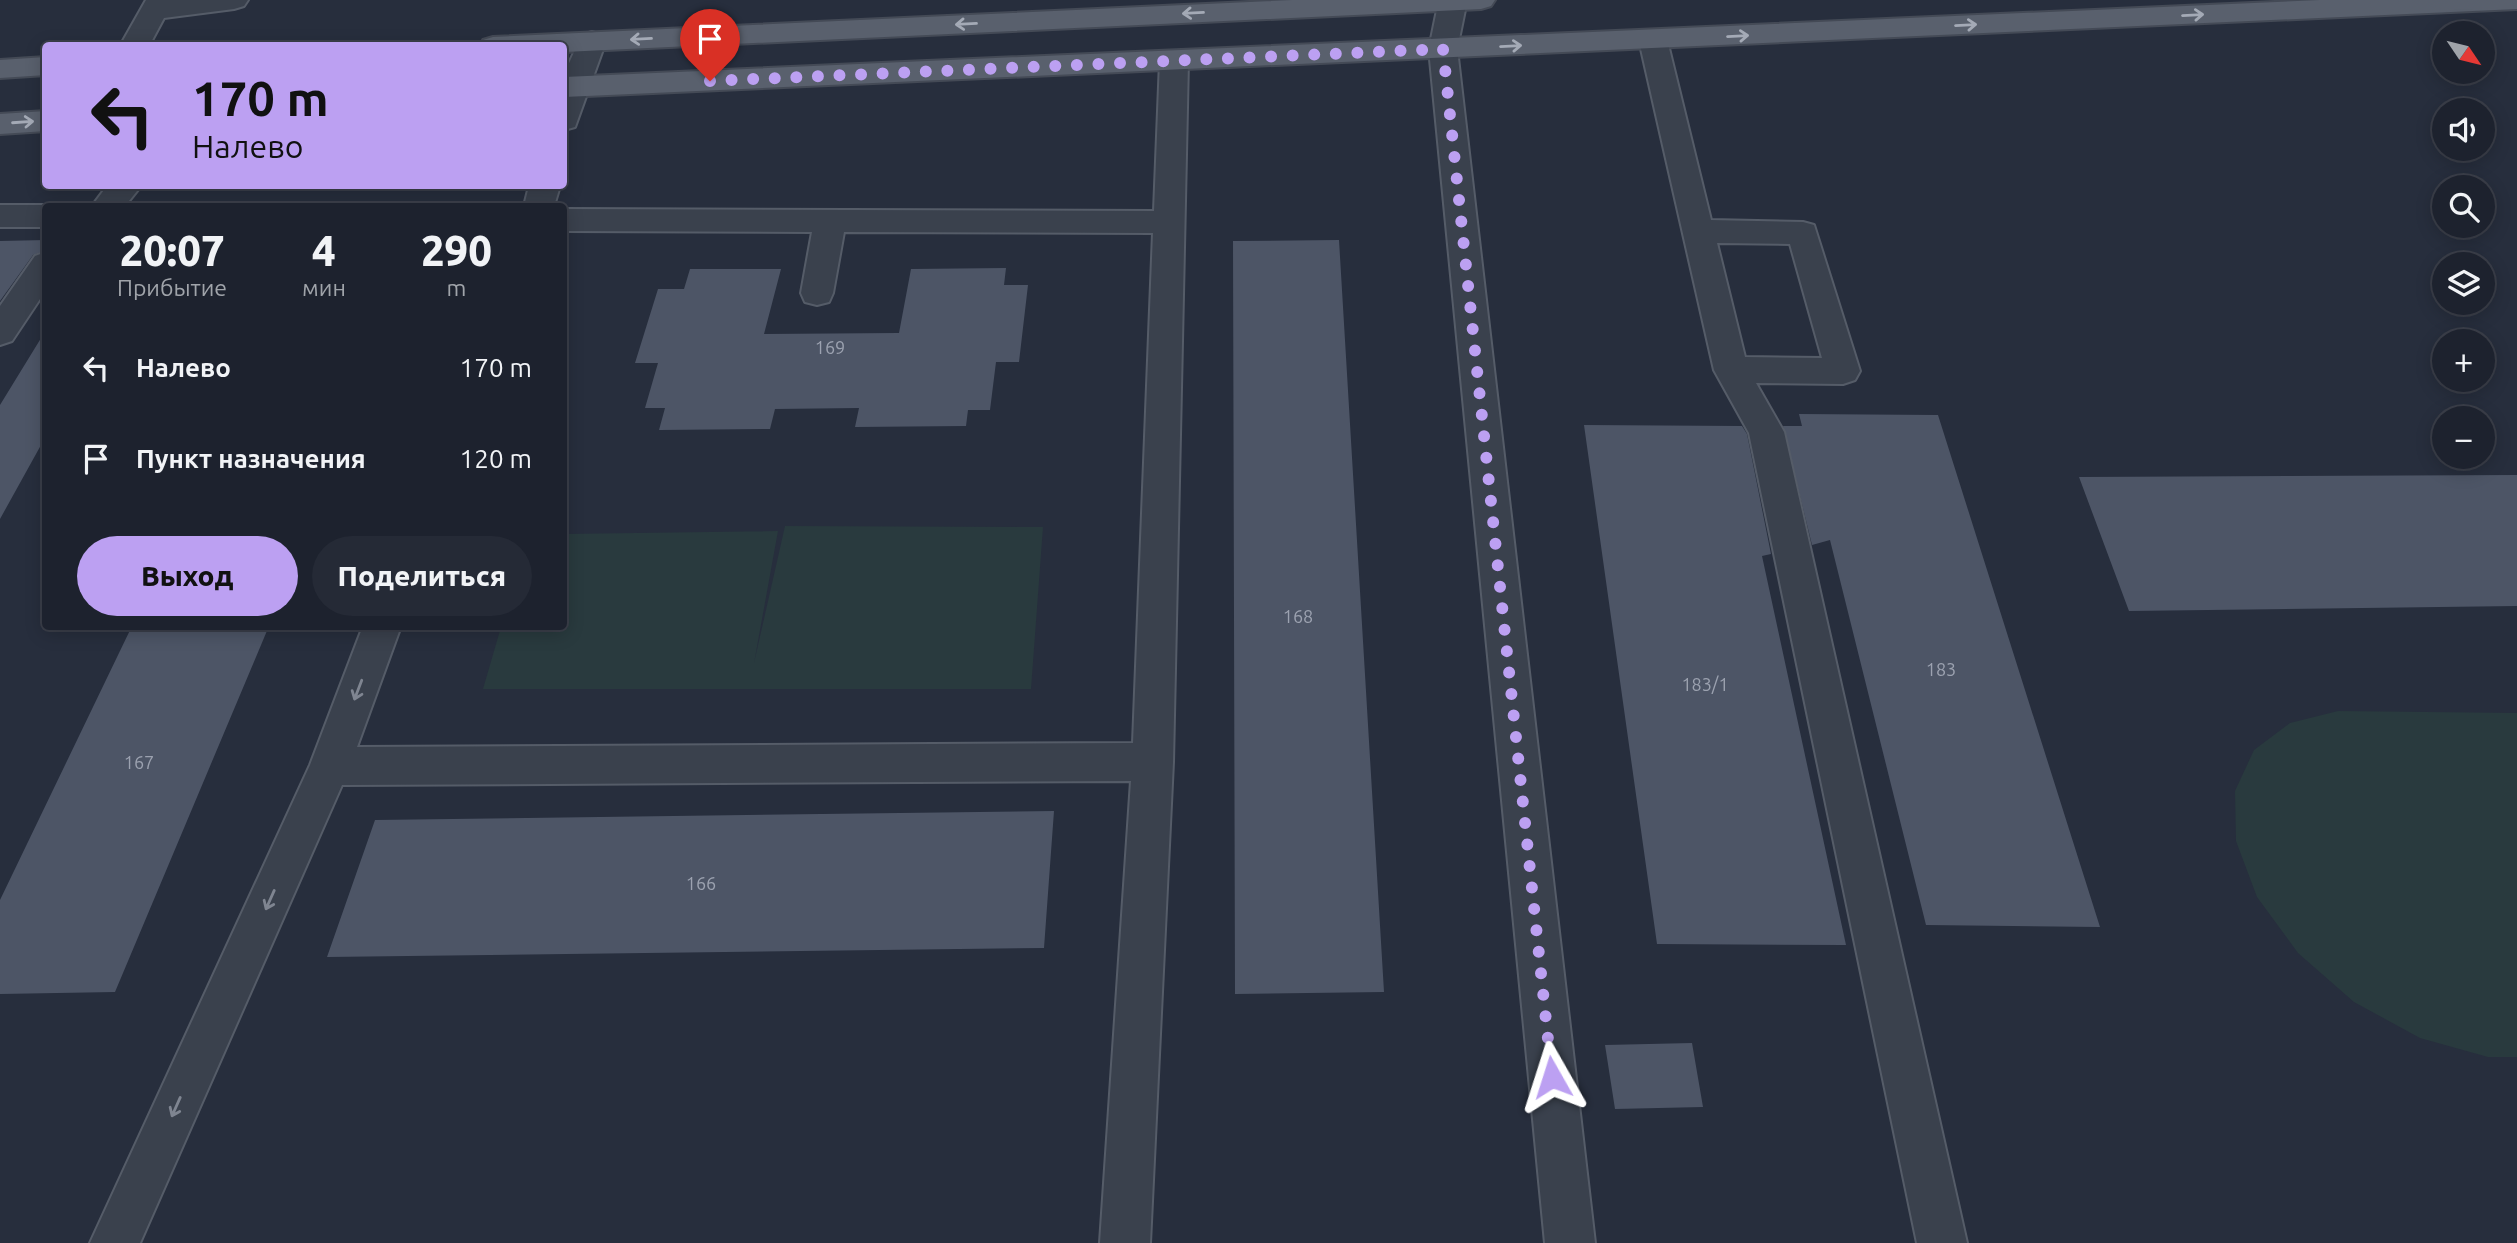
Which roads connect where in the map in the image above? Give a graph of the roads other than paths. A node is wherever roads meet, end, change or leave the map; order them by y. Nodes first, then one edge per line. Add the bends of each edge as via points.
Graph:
1 (234, 0) edge
2 (1462, 0) edge
3 (2517, 0) edge
4 (157, 6) edge
5 (1653, 40) junction
6 (592, 41) junction
7 (136, 42) edge
8 (567, 42) edge
9 (1443, 49) junction
10 (1174, 61) junction
11 (42, 66) edge
12 (0, 69) edge
13 (568, 87) edge
14 (42, 121) edge
15 (0, 124) edge
16 (122, 189) edge
17 (110, 203) edge
18 (0, 216) edge
19 (42, 216) edge
20 (567, 220) edge
21 (1170, 222) junction
22 (830, 223) junction
23 (1698, 231) junction
24 (42, 270) edge
25 (817, 293) dead end
26 (0, 332) edge
27 (1731, 370) junction
28 (381, 630) edge
29 (1153, 762) junction
30 (330, 766) junction
31 (116, 1243) edge
32 (1125, 1243) edge
33 (1570, 1243) edge
34 (1942, 1243) edge

1 - 4 street
2 -> 6 main road
2 - 9 street
5 -> 3 main road
4 - 7 street
9 -> 5 main road
5 - 23 street
6 - 8 main road
6 - 13 street
9 - 10 main road
9 - 33 street
10 - 13 main road
10 - 21 street
11 - 12 main road
15 -> 14 main road
16 - 17 street
18 - 19 street
20 - 22 street
21 - 22 street
21 - 29 street
22 - 25 street
23 - 27 street
23 - 27 street via 1803,233 1843,371
24 - 26 street
27 - 34 street via 1766,432
28 -> 30 street
29 - 30 street
29 - 32 street
30 -> 31 street

